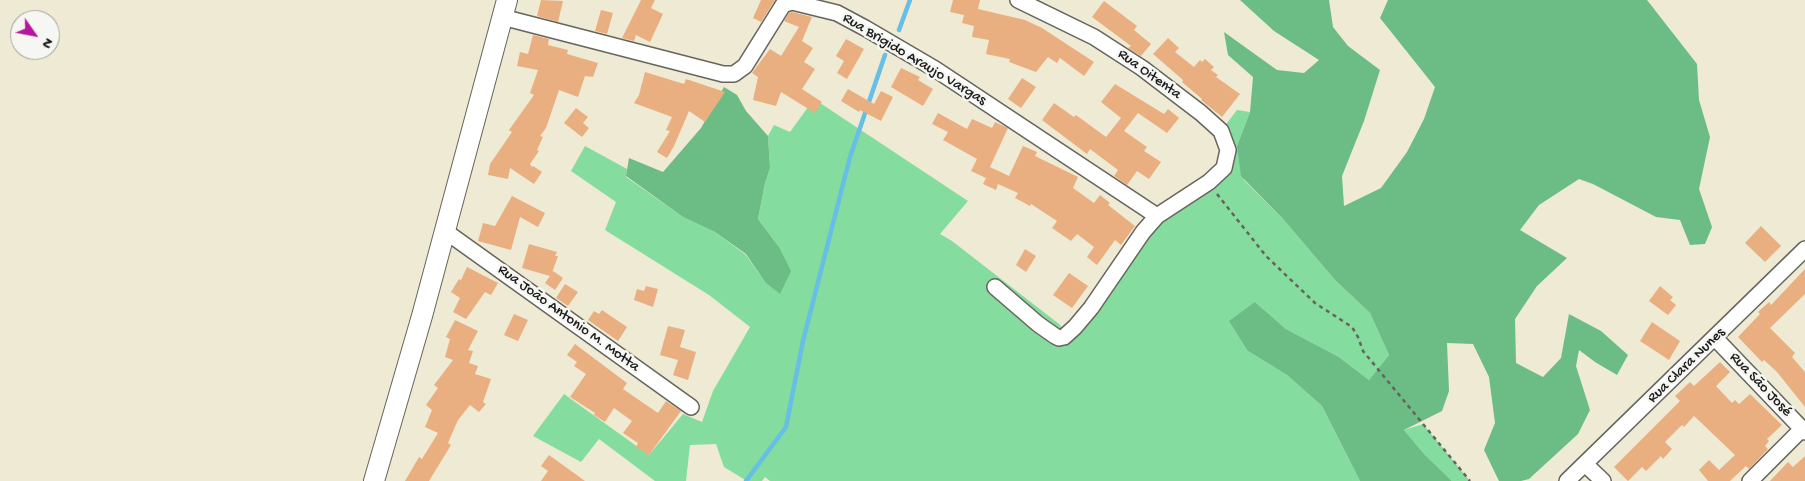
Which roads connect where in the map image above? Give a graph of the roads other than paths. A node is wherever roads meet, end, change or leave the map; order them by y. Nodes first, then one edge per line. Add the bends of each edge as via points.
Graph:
1 (1018, 0) edge
2 (504, 8) edge
3 (1157, 216) junction
4 (445, 231) junction
5 (1805, 249) edge
6 (995, 287) dead end
7 (1715, 338) junction
8 (691, 407) dead end
9 (1803, 430) edge
10 (1585, 464) junction
11 (374, 481) edge
12 (1568, 481) edge
13 (1603, 481) edge
14 (1750, 481) edge

1 - 3 street, Rua Oitenta via 1094,37 1142,68 1221,131 1228,150 1224,168 1209,182
2 - 3 street, Rua Brigido Araujo Vargas via 723,74 734,74 745,66 783,5 792,2 837,14 936,69
2 - 4 main road
3 - 6 street via 1091,308 1064,337 1059,338 1038,324
4 - 8 street, Rua João Antonio M. Motta
4 - 11 main road
5 - 7 street, Rua Clara Nunes
7 - 9 street, Rua São José
7 - 10 street, Rua Clara Nunes
9 - 14 street
10 - 12 street, Rua Clara Nunes
10 - 13 street

